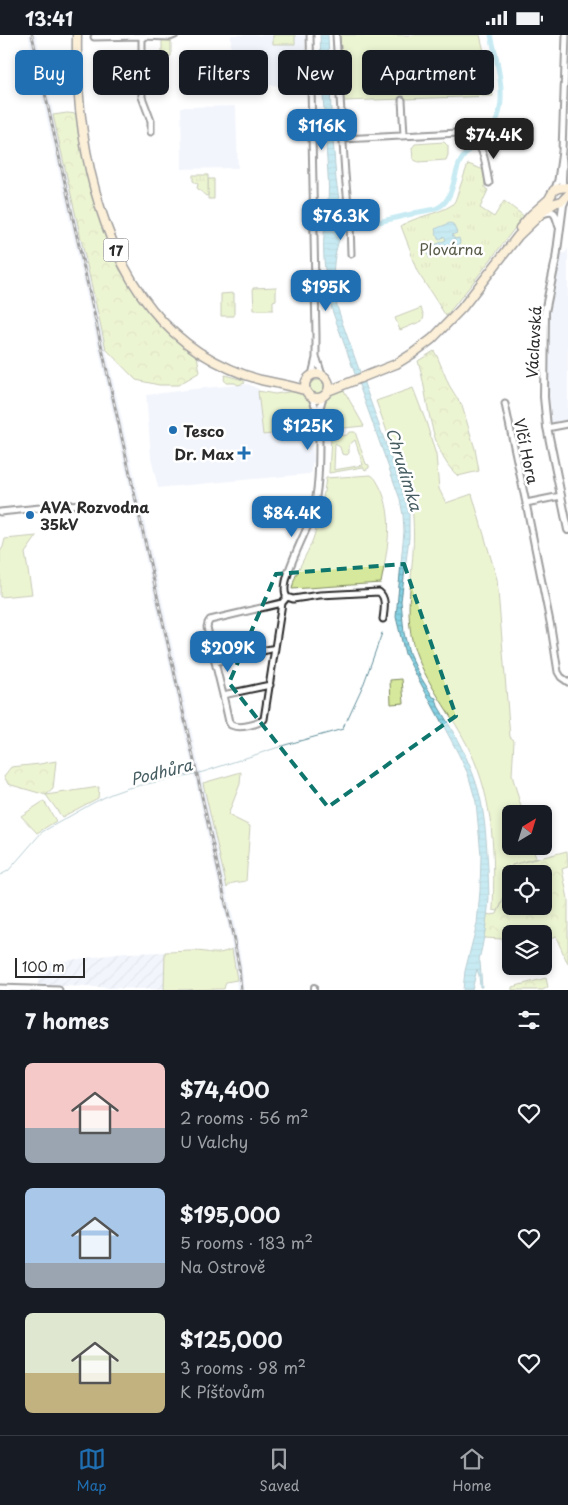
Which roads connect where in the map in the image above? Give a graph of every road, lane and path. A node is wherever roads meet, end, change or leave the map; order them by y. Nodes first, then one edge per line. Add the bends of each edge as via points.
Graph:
1 (78, 35) edge
2 (310, 35) edge
3 (336, 35) edge
4 (566, 35) edge
5 (175, 36) edge
6 (94, 37) dead end
7 (142, 37) junction
8 (402, 101) dead end
9 (566, 121) edge
10 (151, 132) dead end
11 (404, 135) junction
12 (343, 139) junction
13 (562, 151) junction
14 (489, 183) dead end
15 (553, 192) junction
16 (566, 193) edge
17 (555, 203) junction
18 (540, 215) junction
19 (560, 227) junction
20 (351, 254) dead end
21 (422, 347) junction
22 (316, 358) junction
23 (325, 377) junction
24 (309, 378) junction
25 (347, 381) junction
26 (280, 383) junction
27 (305, 390) junction
28 (325, 394) junction
29 (312, 398) junction
30 (505, 404) dead end
31 (318, 414) junction
32 (568, 424) edge
33 (547, 428) junction
34 (561, 496) junction
35 (526, 503) junction
36 (80, 504) dead end
37 (0, 512) edge
38 (568, 530) edge
39 (287, 597) junction
40 (282, 603) junction
41 (383, 619) dead end
42 (275, 649) junction
43 (215, 662) junction
44 (568, 682) edge
45 (270, 685) junction
46 (223, 695) junction
47 (0, 988) edge
48 (59, 990) edge

1 - 26 main road, 17 via 79,103 89,164 105,221 130,275 155,312 193,348 236,371
2 - 22 street
3 - 12 street
4 - 9 street, Václavská
5 - 7 street
6 - 7 street
7 - 10 street via 142,97 151,121
8 - 11 street
9 - 13 street, Václavská
11 - 12 street
11 - 14 street via 454,132 473,138 480,145
12 - 20 street
13 - 15 street, Václavská via 558,183
13 - 16 street, Václavská via 562,183
15 - 16 main road via 559,188
15 - 17 main road
15 - 21 main road, 17 via 522,224 466,298
16 - 17 main road via 562,202
16 - 19 street, Václavská
17 - 18 main road, 17
17 - 19 street, Václavská
18 - 19 street via 552,212
18 - 21 main road, 17 via 518,236 450,322
19 - 33 street, Václavská via 544,330
21 - 25 main road, 17 via 396,364
22 - 23 street
22 - 24 street
23 - 24 main road, 17
23 - 25 main road, 17 via 333,381
23 - 28 main road via 329,387
24 - 26 main road, 17
24 - 27 main road
25 - 28 main road, 17
26 - 27 main road, 17
27 - 29 main road
28 - 29 main road, 17
28 - 31 street
29 - 31 street
30 - 35 street, Vlčí Hora
31 - 39 street via 316,495 309,525 289,570 284,591
32 - 33 street
33 - 34 street, Václavská
34 - 35 street, Vlčí Hora
34 - 38 street, Václavská
35 - 44 street, Vlčí Hora via 558,672
36 - 37 street
39 - 40 street
39 - 41 street via 379,592 384,596
40 - 42 street
40 - 43 street via 210,620 207,627
42 - 43 street
42 - 45 street
43 - 46 street
45 - 46 street
45 - 46 street via 266,715 261,722 238,727 229,722
47 - 48 street

